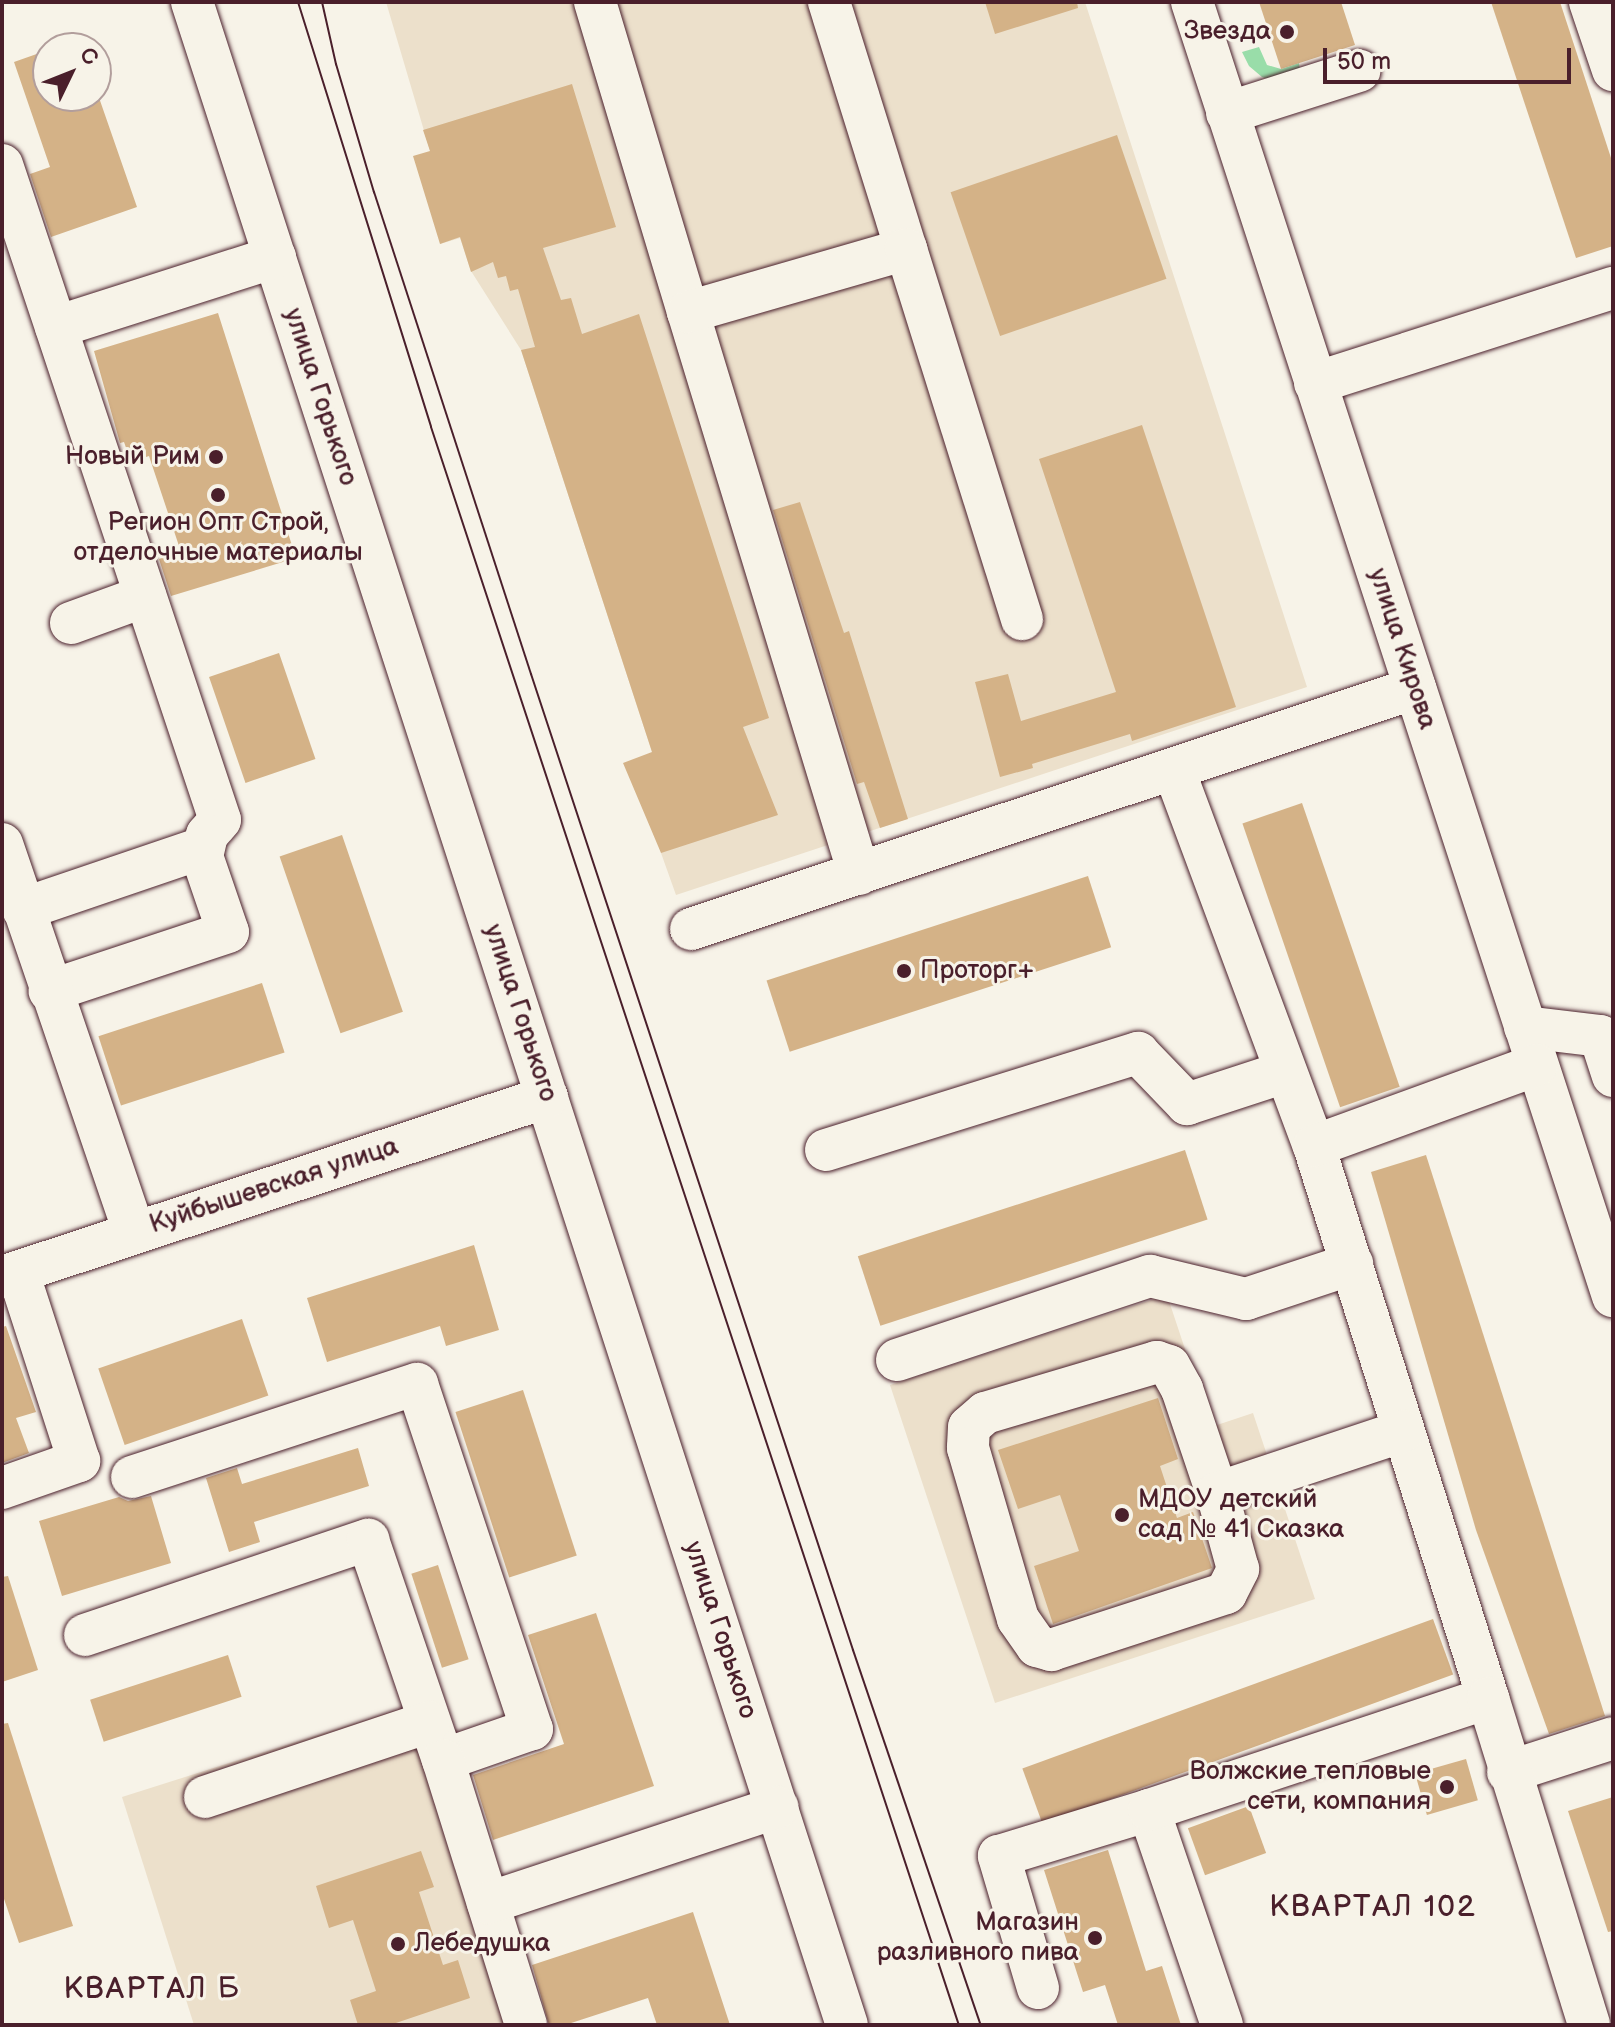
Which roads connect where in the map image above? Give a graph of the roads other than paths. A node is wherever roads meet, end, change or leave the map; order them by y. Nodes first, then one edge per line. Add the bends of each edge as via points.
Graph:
1 (192, 2) edge
2 (595, 2) edge
3 (829, 2) edge
4 (1192, 2) edge
5 (1590, 2) edge
6 (1613, 70) edge
7 (1359, 71) dead end
8 (1227, 113) junction
9 (2, 165) edge
10 (906, 249) junction
11 (275, 257) junction
12 (1613, 288) edge
13 (688, 312) junction
14 (56, 327) junction
15 (1315, 383) junction
16 (145, 596) junction
17 (1022, 619) dead end
18 (71, 623) dead end
19 (1415, 688) junction
20 (1174, 770) junction
21 (2, 844) edge
22 (202, 848) junction
23 (859, 874) junction
24 (23, 909) junction
25 (691, 929) dead end
26 (50, 991) junction
27 (1531, 1046) junction
28 (1285, 1072) junction
29 (1613, 1076) edge
30 (547, 1097) junction
31 (1314, 1146) junction
32 (826, 1150) dead end
33 (134, 1231) junction
34 (1352, 1264) junction
35 (10, 1274) edge
36 (1611, 1283) edge
37 (897, 1360) dead end
38 (1403, 1431) junction
39 (132, 1477) dead end
40 (2, 1488) edge
41 (1217, 1493) junction
42 (85, 1635) dead end
43 (1488, 1698) junction
44 (429, 1722) junction
45 (1613, 1738) edge
46 (443, 1760) junction
47 (1508, 1772) junction
48 (205, 1797) dead end
49 (778, 1807) junction
50 (1149, 1810) junction
51 (488, 1903) junction
52 (1038, 1988) dead end
53 (526, 2025) edge
54 (847, 2025) edge
55 (1222, 2025) edge
56 (1589, 2025) edge

1 - 11 street, улица Горького
2 - 13 street
3 - 10 street
4 - 8 street, улица Кирова
5 - 6 street
7 - 8 street
8 - 15 street, улица Кирова
9 - 14 street
10 - 13 street
10 - 17 street
11 - 14 street
11 - 30 street, улица Горького
12 - 15 street
13 - 23 street
14 - 16 street
15 - 19 street, улица Кирова
16 - 18 street
16 - 22 street via 220,820
19 - 20 street
19 - 27 street, улица Кирова
20 - 23 street
20 - 28 street
21 - 24 street
22 - 24 street
22 - 26 street via 228,932
23 - 25 street
24 - 26 street
26 - 33 street
27 - 29 street via 1600,1036
27 - 31 street
27 - 36 street, улица Кирова
28 - 31 street
28 - 32 street via 1187,1104 1138,1053
30 - 33 street, Куйбышевская улица
30 - 49 street, улица Горького
31 - 34 street
33 - 35 street, Куйбышевская улица
34 - 37 street via 1246,1299 1150,1276
34 - 38 street
35 - 40 street via 79,1461
38 - 41 street
38 - 43 street
39 - 46 street via 417,1384 532,1729
41 - 41 street via 1238,1569 1226,1593 1051,1650 1037,1646 1018,1619 968,1448 969,1427 985,1413 1157,1362 1169,1366 1182,1389
42 - 44 street via 368,1540
43 - 47 street
43 - 50 street
44 - 46 street
44 - 48 street
45 - 47 street
46 - 51 street
47 - 56 street
49 - 51 street
49 - 54 street, улица Горького
50 - 52 street via 999,1856
50 - 55 street
51 - 53 street

